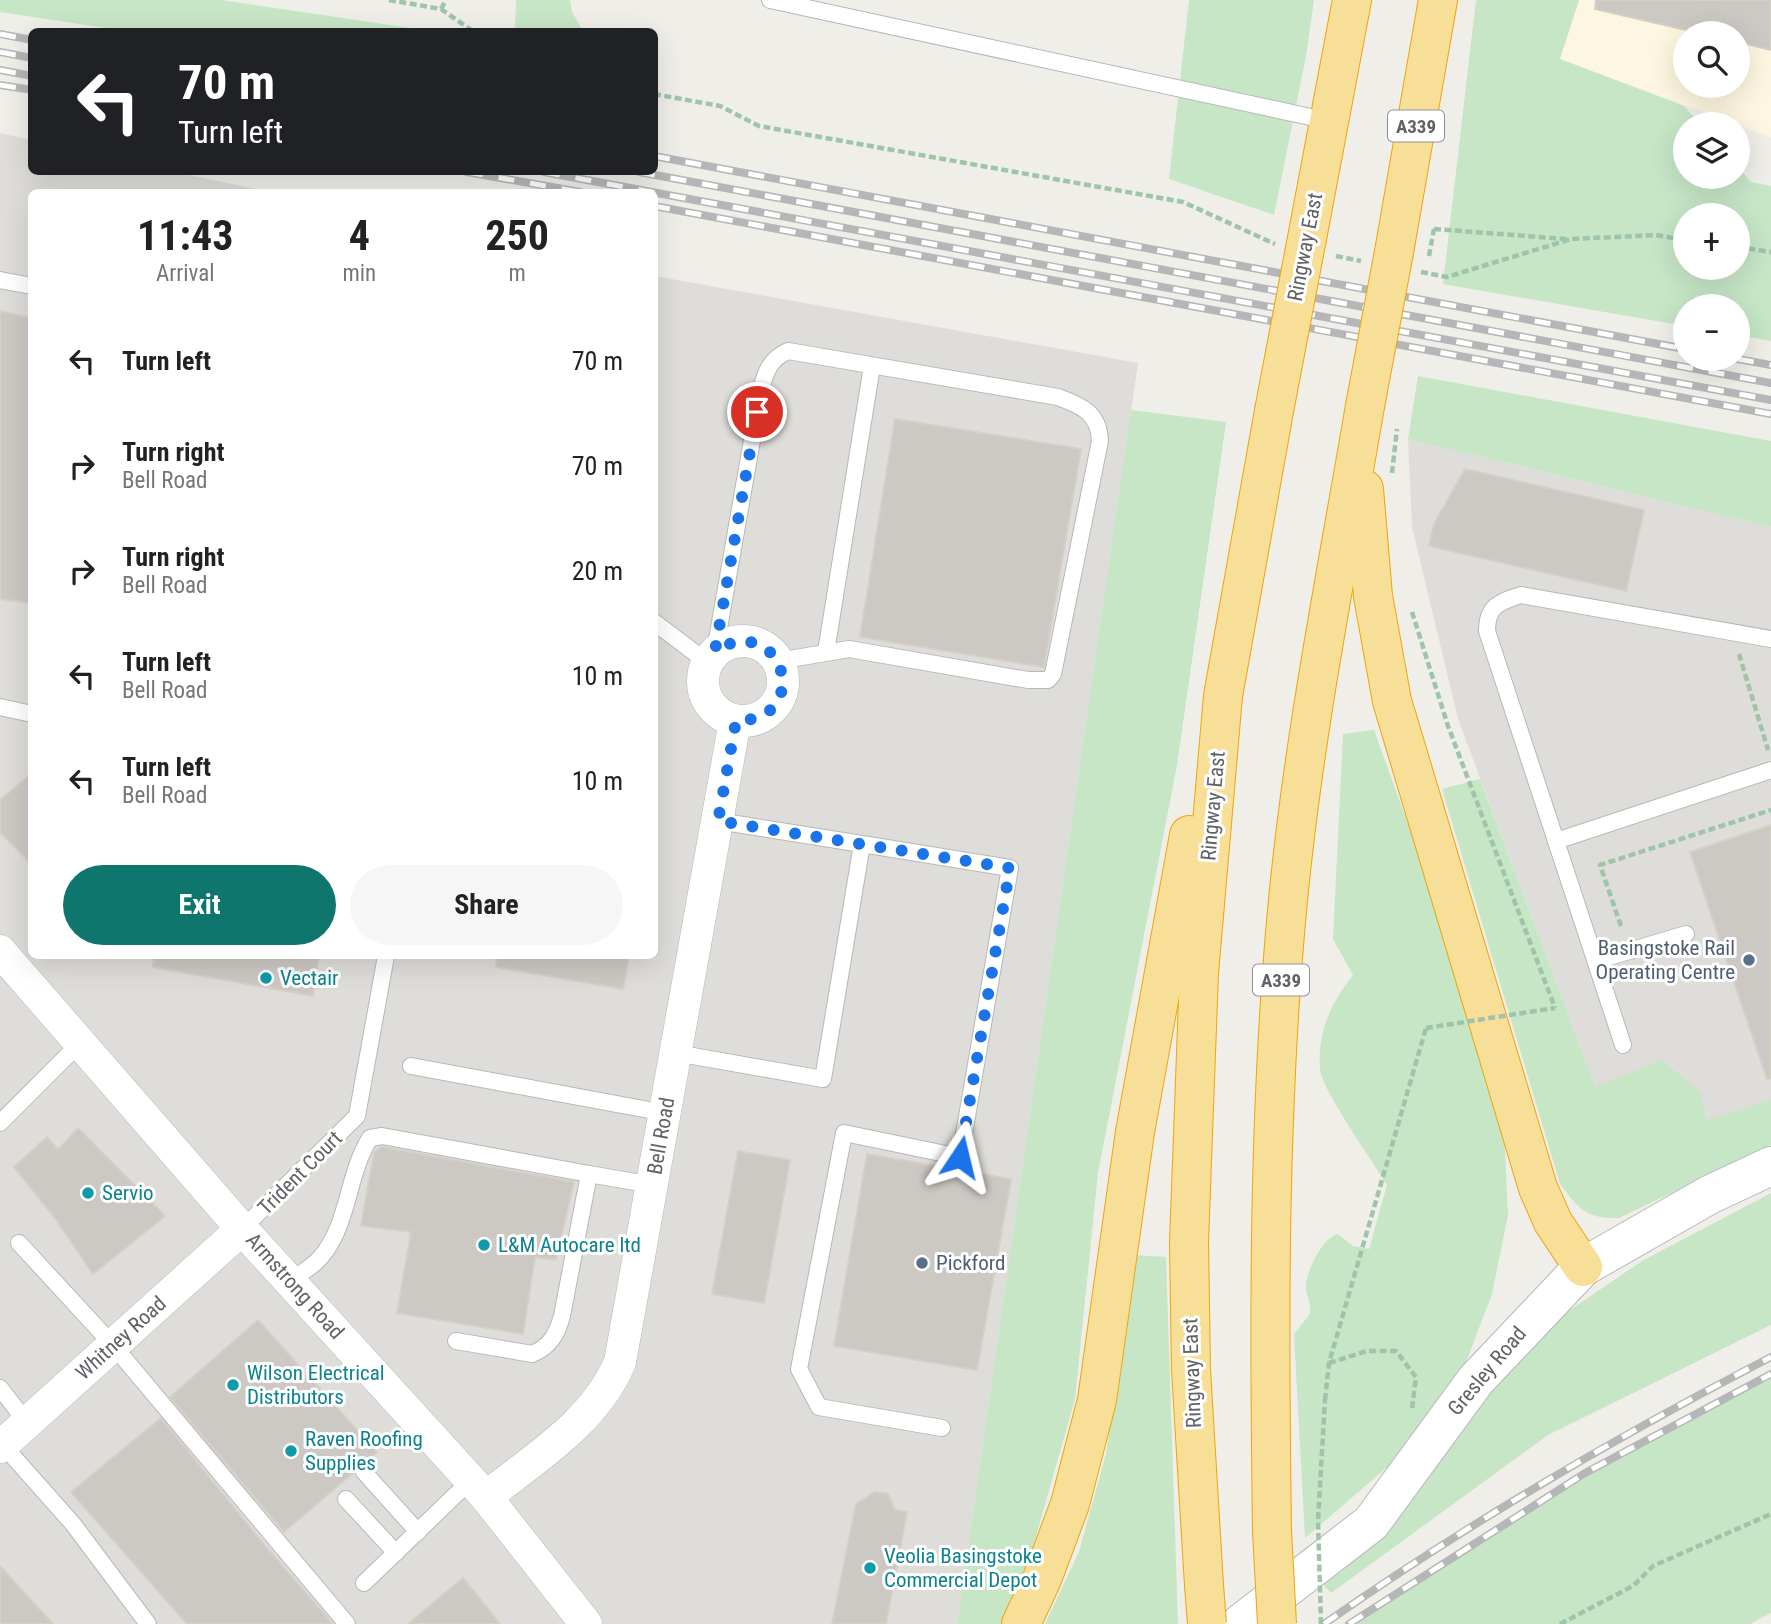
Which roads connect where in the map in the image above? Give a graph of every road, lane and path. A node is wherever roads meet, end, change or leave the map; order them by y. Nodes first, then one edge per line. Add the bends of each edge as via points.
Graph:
1 (388, 0) edge
2 (446, 0) edge
3 (770, 0) edge
4 (1438, 0) edge
5 (1351, 2) edge
6 (794, 3) edge
7 (441, 9) junction
8 (468, 28) edge
9 (658, 95) edge
10 (1329, 121) junction
11 (1434, 229) dead end
12 (1673, 238) edge
13 (1291, 239) junction
14 (1571, 239) junction
15 (1750, 249) edge
16 (1771, 252) edge
17 (1447, 277) dead end
18 (0, 281) edge
19 (28, 285) edge
20 (872, 366) junction
21 (1375, 419) junction
22 (1391, 478) dead end
23 (1409, 604) dead end
24 (658, 624) edge
25 (1732, 633) junction
26 (1771, 639) edge
27 (826, 652) junction
28 (711, 657) junction
29 (778, 661) junction
30 (1223, 696) junction
31 (0, 708) edge
32 (28, 713) edge
33 (736, 721) junction
34 (1771, 761) edge
35 (1771, 770) edge
36 (1771, 810) edge
37 (718, 821) junction
38 (1556, 841) junction
39 (862, 844) junction
40 (1621, 926) dead end
41 (1686, 934) dead end
42 (0, 951) edge
43 (385, 959) edge
44 (1596, 961) junction
45 (80, 1043) junction
46 (1623, 1045) dead end
47 (676, 1053) junction
48 (411, 1066) dead end
49 (665, 1113) junction
50 (0, 1123) edge
51 (1771, 1166) edge
52 (589, 1174) junction
53 (652, 1185) junction
54 (242, 1229) junction
55 (19, 1243) dead end
56 (1583, 1267) junction
57 (290, 1281) junction
58 (456, 1341) dead end
59 (112, 1344) junction
60 (1329, 1363) junction
61 (0, 1388) edge
62 (1411, 1415) dead end
63 (27, 1423) junction
64 (942, 1428) dead end
65 (1, 1446) edge
66 (364, 1472) dead end
67 (479, 1488) junction
68 (346, 1499) dead end
69 (1771, 1514) edge
70 (418, 1532) junction
71 (1324, 1534) dead end
72 (1314, 1542) dead end
73 (396, 1552) junction
74 (365, 1583) dead end
75 (148, 1624) edge
76 (347, 1624) edge
77 (586, 1624) edge
78 (1021, 1624) edge
79 (1207, 1624) edge
80 (1240, 1624) edge
81 (1277, 1624) edge
82 (1321, 1624) edge
83 (1560, 1624) edge

1 - 7 path
2 - 7 path
3 - 6 lane
4 - 21 highway, A339, bridge via 1394,252
5 - 10 highway, Ringway East
6 - 10 lane
7 - 8 path
9 - 13 path via 720,106 759,126 1183,202
10 - 13 highway, Ringway East
11 - 14 path
12 - 14 path
13 - 30 highway, Ringway East, bridge via 1274,411
14 - 17 path
15 - 16 path
18 - 19 lane
20 - 27 lane
20 - 27 lane via 1058,397 1094,416 1100,441 1053,674 1048,680 849,649
20 - 28 lane via 788,351 767,367
21 - 22 path
21 - 56 highway via 1373,596 1392,701 1538,1188 1553,1222
21 - 81 highway, A339, bridge via 1324,631 1299,803 1280,991 1271,1163 1272,1531
23 - 60 path, bridge via 1448,726 1555,1008 1426,1028
24 - 28 lane
25 - 26 lane
25 - 34 path
25 - 38 lane via 1521,595 1497,603 1487,617 1487,631
27 - 29 lane
28 - 29 street via 727,644 743,640 763,646
28 - 33 street via 702,684 710,704
29 - 33 street via 783,674 781,695 774,707 762,717
30 - 78 highway via 1184,857 1164,966 1089,1437 1057,1542
30 - 79 highway, Ringway East, bridge via 1199,973 1190,1179 1191,1370
31 - 32 lane
33 - 37 street, Bell Road
35 - 38 lane
36 - 40 path via 1600,864
37 - 39 lane
37 - 47 street, Bell Road
38 - 44 lane
39 - 47 lane via 823,1079
39 - 64 lane via 1010,868 960,1157 844,1133 799,1369 819,1407
41 - 44 lane
42 - 45 street, Armstrong Road
43 - 54 lane, Trident Court via 357,1116
44 - 46 lane
45 - 50 lane
45 - 54 street, Armstrong Road
47 - 49 street, Bell Road
48 - 49 lane
49 - 53 street, Bell Road
51 - 56 street, Gresley Road via 1709,1195
52 - 53 lane
52 - 57 lane via 382,1136 370,1138 326,1250
52 - 58 lane via 562,1316 551,1342 532,1354
53 - 67 street, Bell Road via 620,1363 611,1382 576,1425
54 - 57 street, Armstrong Road
54 - 59 street, Whitney Road
55 - 59 lane
56 - 80 street, Gresley Road via 1475,1380 1371,1523
57 - 67 street, Armstrong Road
59 - 63 street, Whitney Road
59 - 76 lane
60 - 62 path via 1367,1351 1396,1351 1416,1377
60 - 82 path, bridge via 1318,1520
61 - 63 lane
63 - 65 street, Whitney Road
65 - 75 lane via 73,1524
66 - 70 lane
67 - 70 lane
67 - 77 street, Armstrong Road
68 - 73 lane
69 - 83 path via 1653,1566 1633,1586
70 - 73 lane
71 - 72 path
73 - 74 lane

